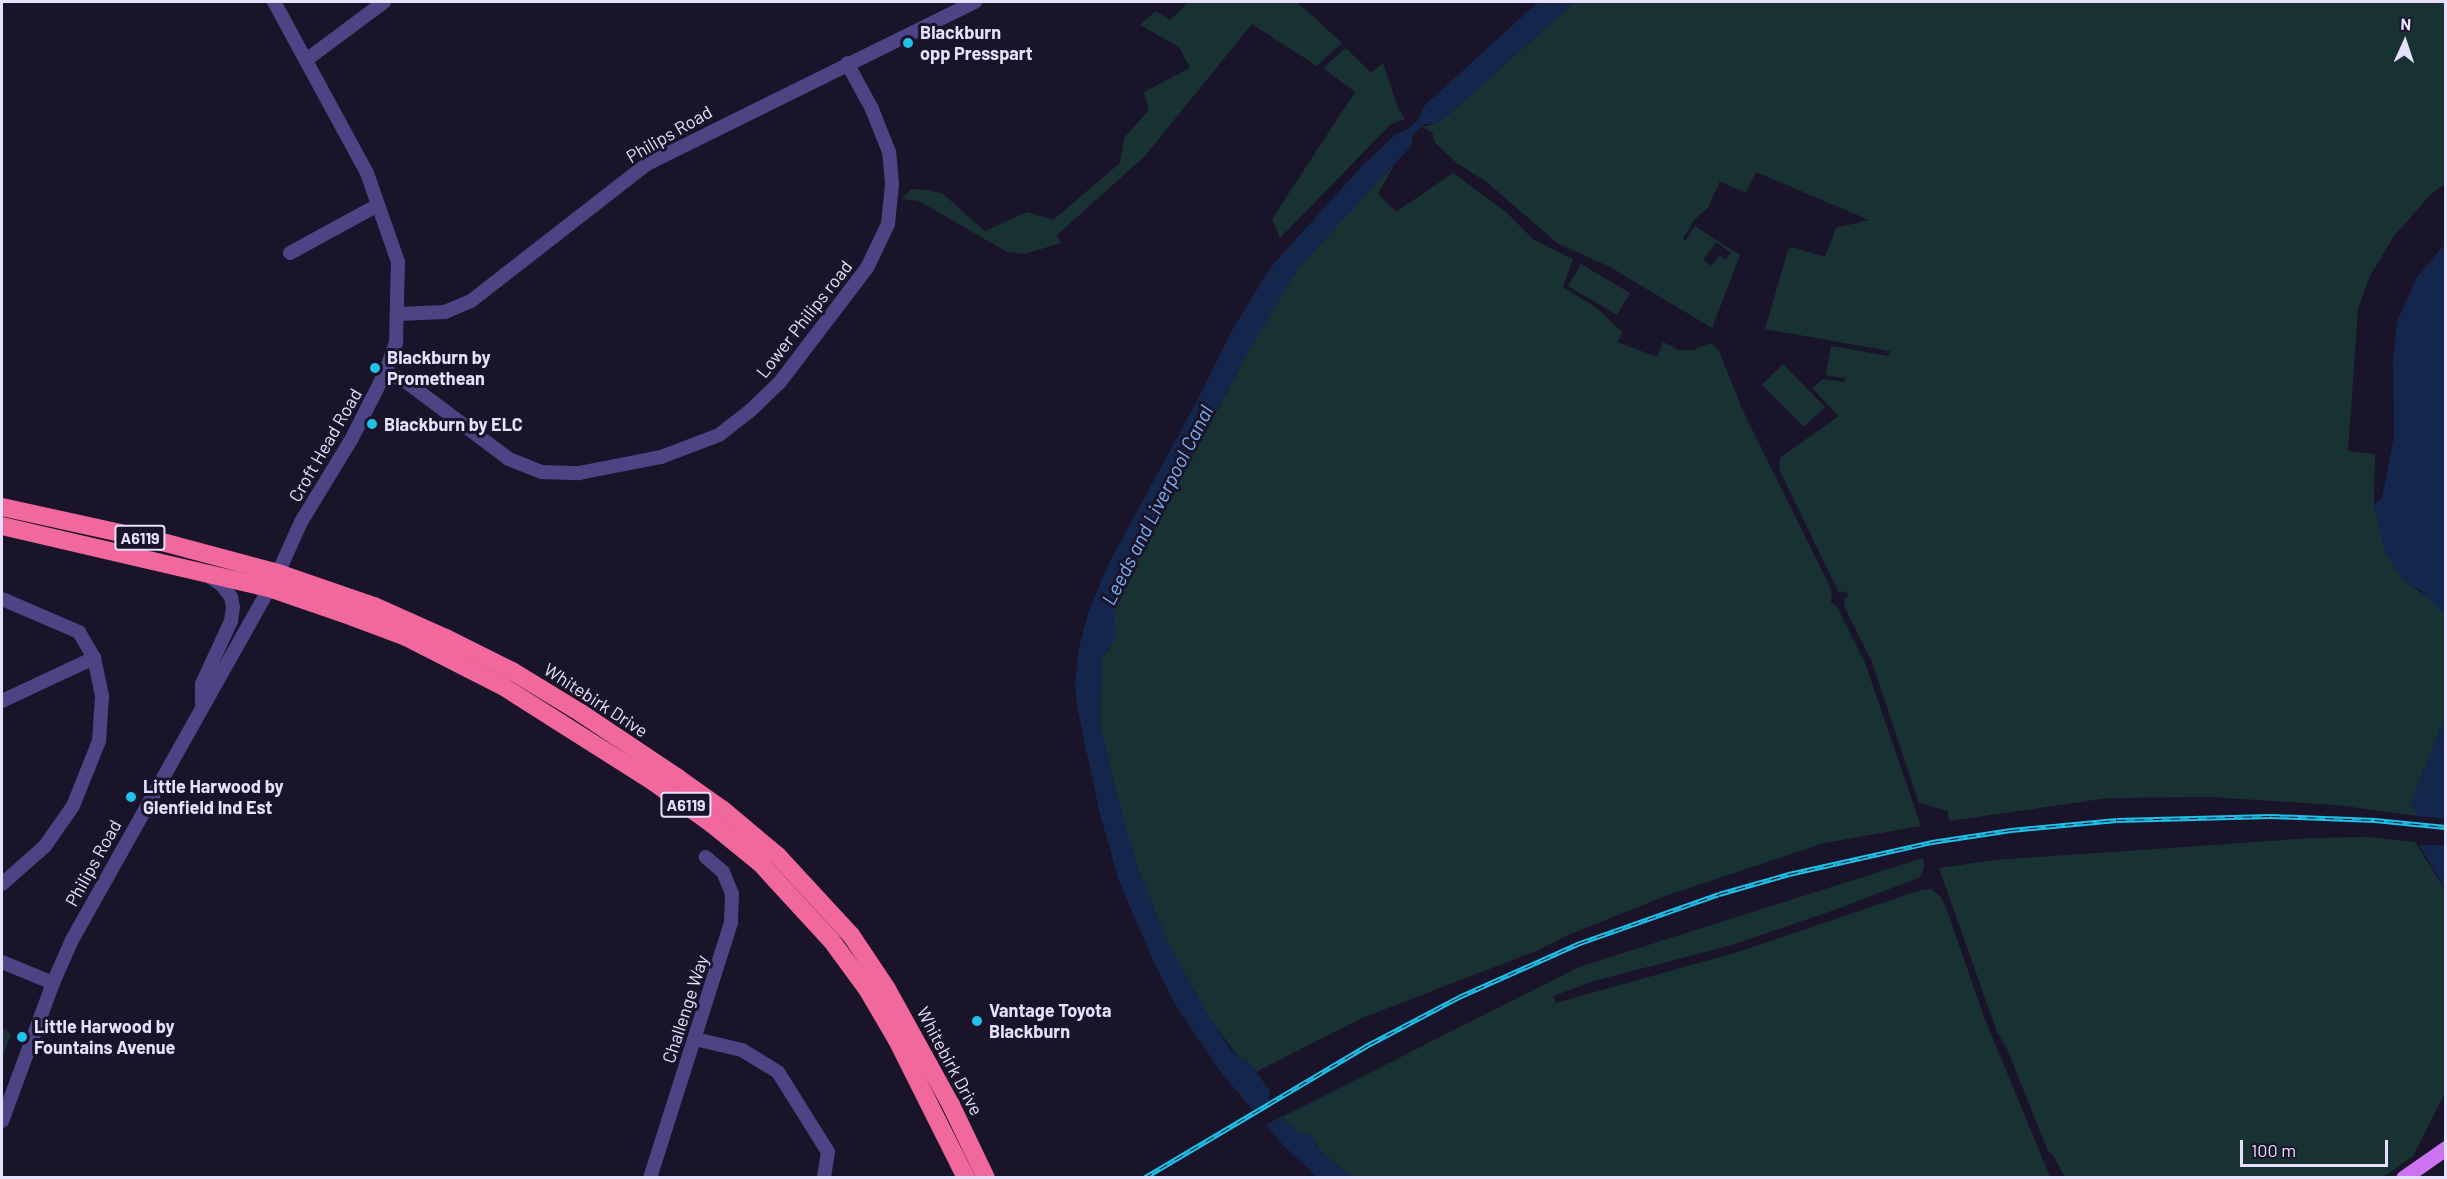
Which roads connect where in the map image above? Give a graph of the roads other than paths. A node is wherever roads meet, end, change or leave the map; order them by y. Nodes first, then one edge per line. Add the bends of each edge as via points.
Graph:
1 (273, 2) edge
2 (384, 2) edge
3 (975, 2) edge
4 (306, 60) junction
5 (847, 63) junction
6 (378, 205) junction
7 (290, 253) dead end
8 (398, 314) junction
9 (385, 373) junction
10 (2, 507) edge
11 (2, 526) edge
12 (205, 573) junction
13 (273, 580) junction
14 (2, 599) edge
15 (94, 658) junction
16 (2, 701) edge
17 (202, 706) junction
18 (706, 857) dead end
19 (2, 884) edge
20 (2, 962) edge
21 (53, 983) junction
22 (695, 1039) junction
23 (2, 1120) edge
24 (2445, 1148) edge
25 (650, 1178) edge
26 (824, 1178) edge
27 (966, 1178) edge
28 (986, 1178) edge
29 (2403, 1178) edge

1 - 4 street, Croft Head Road
2 - 4 street
3 - 5 street, Philips Road
4 - 6 street, Croft Head Road via 368,173
5 - 8 street, Philips Road via 647,164 471,301 445,312
5 - 9 street, Lower Philips road via 889,152 892,184 888,224 867,268 780,381 719,435 661,457 579,473 542,472 509,459 405,381
6 - 7 street
6 - 8 street, Croft Head Road via 398,262
8 - 9 street, Croft Head Road via 396,342
9 - 13 street, Croft Head Road
10 - 13 highway, Whitebirk Drive / A6119 via 166,543
11 - 12 highway, Whitebirk Drive / A6119
12 - 13 highway, Whitebirk Drive / A6119
12 - 17 street via 222,585 233,607 231,621 202,684
13 - 17 street, Philips Road
13 - 27 highway, Whitebirk Drive / A6119 via 406,638 504,687 655,783 761,864 831,940 867,989
13 - 28 highway, Whitebirk Drive / A6119 via 390,613 512,671 723,810 778,856 851,935 887,988
14 - 15 street via 79,632
15 - 16 street
15 - 19 street via 102,697 99,741 73,806 45,846
17 - 21 street, Philips Road via 101,887
18 - 22 street, Challenge Way via 723,872 732,894 731,923
20 - 21 street
21 - 23 street, Philips Road
22 - 25 street, Challenge Way
22 - 26 street via 742,1050 778,1072 828,1152
24 - 29 main road

